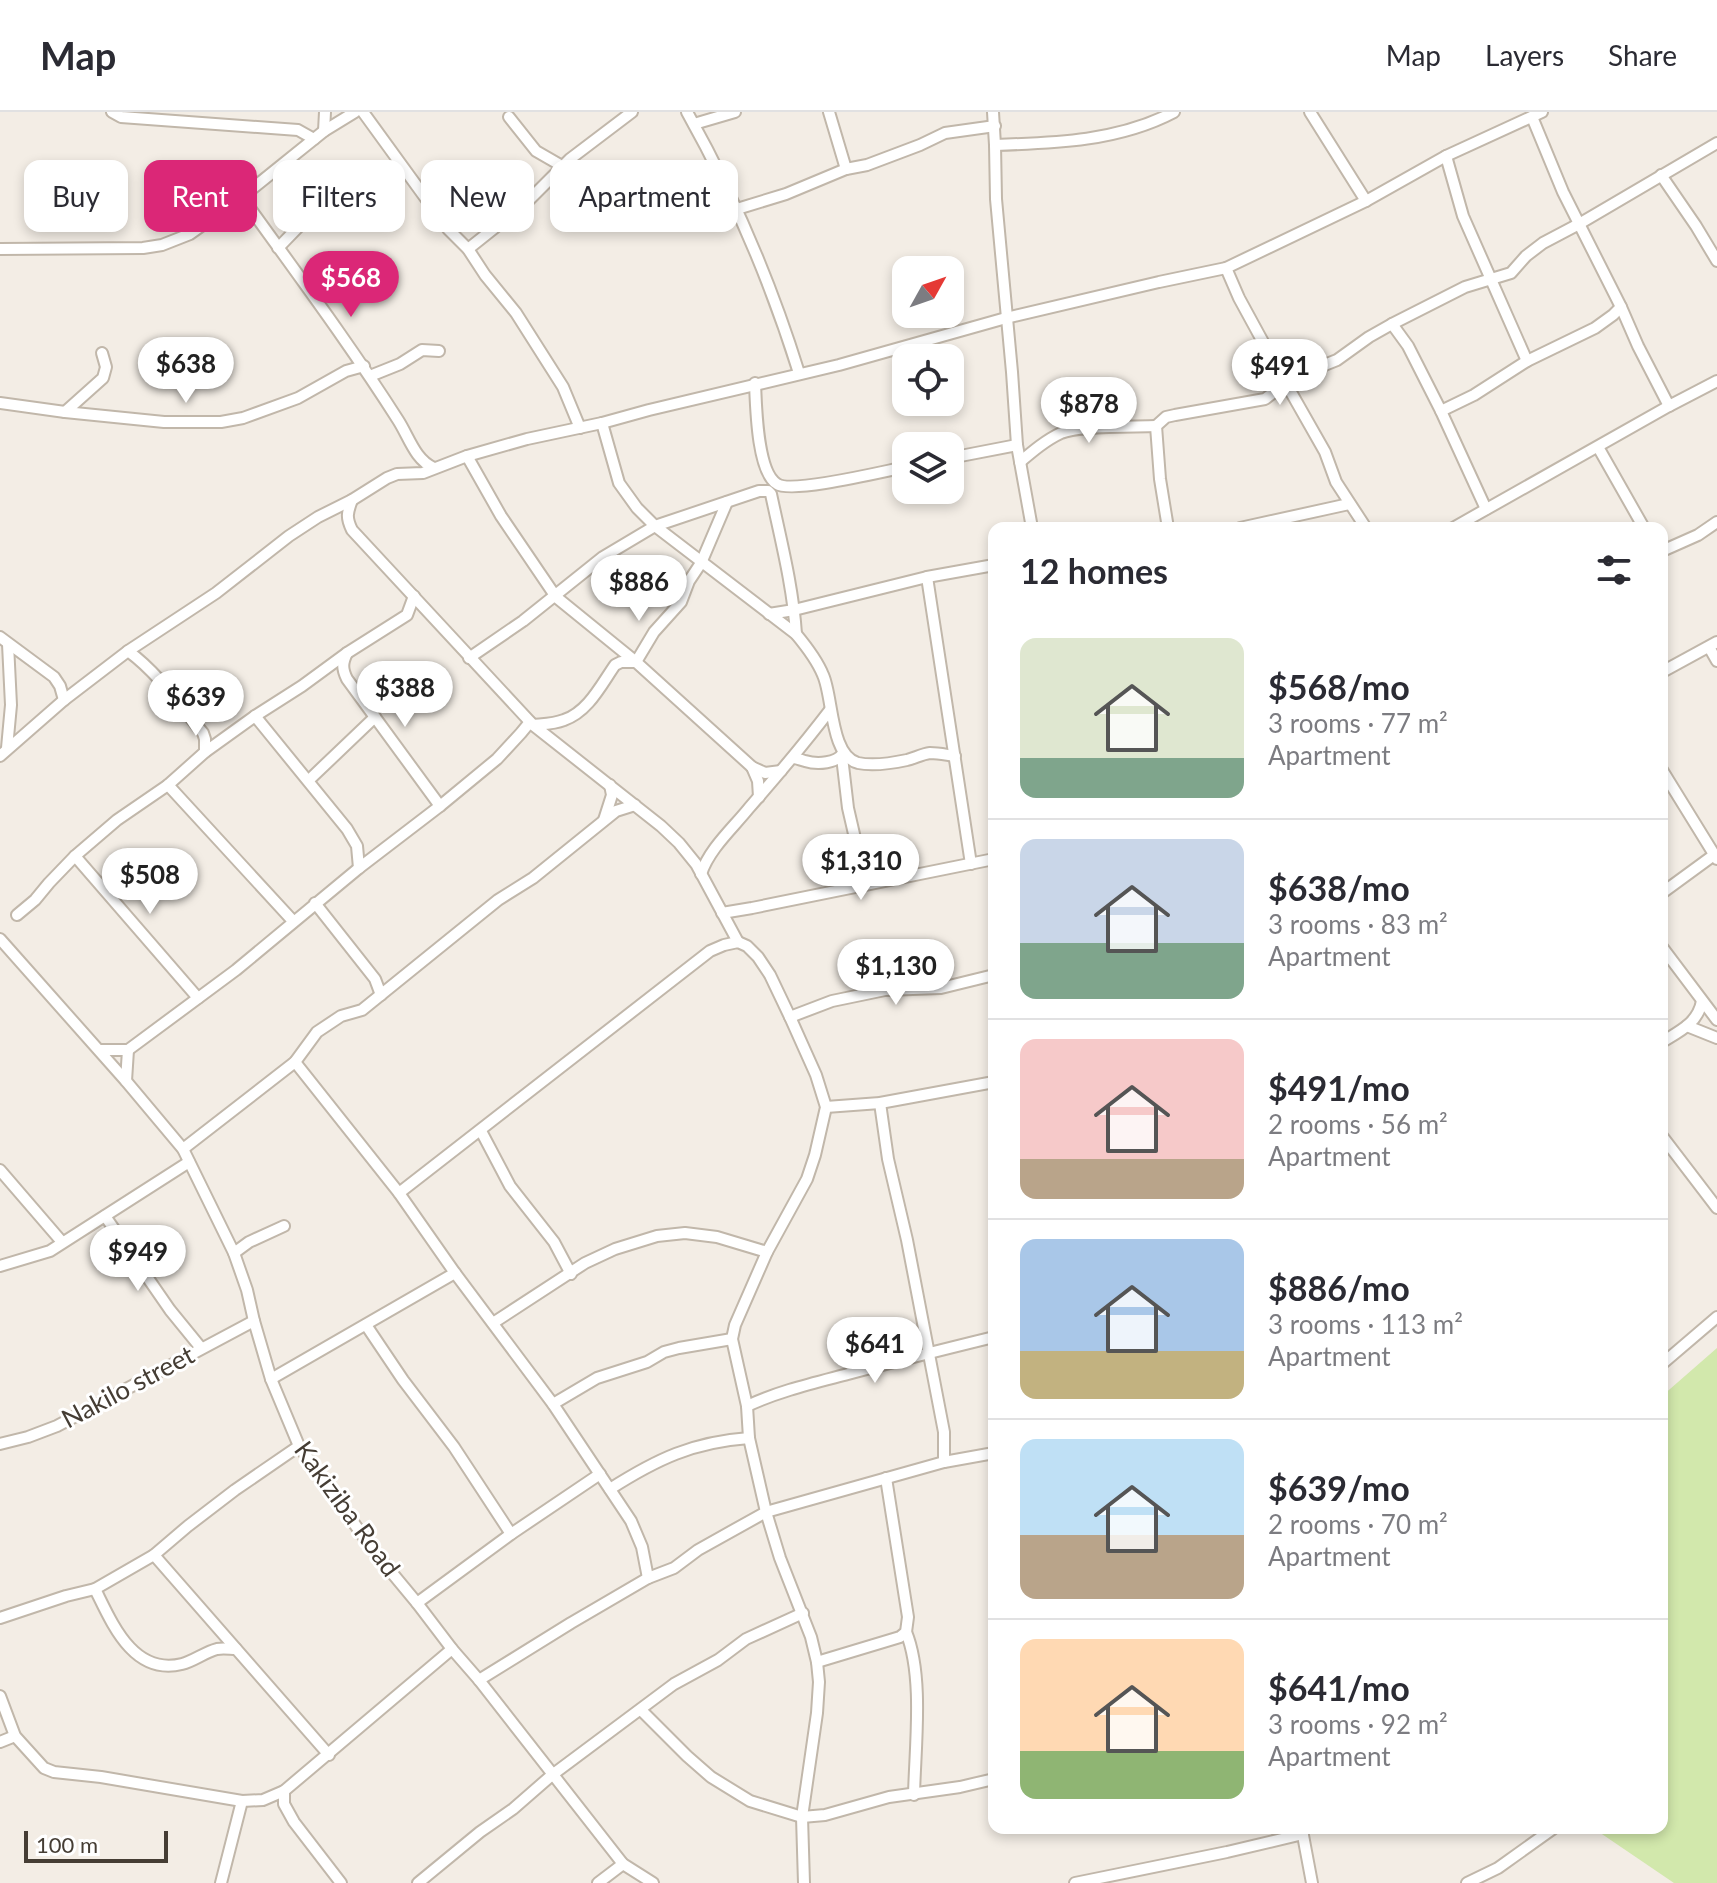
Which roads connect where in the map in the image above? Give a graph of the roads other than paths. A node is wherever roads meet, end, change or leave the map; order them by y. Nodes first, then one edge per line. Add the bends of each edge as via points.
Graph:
1 (112, 112) edge
2 (325, 112) edge
3 (355, 112) edge
4 (363, 112) edge
5 (632, 112) edge
6 (687, 112) edge
7 (735, 112) edge
8 (829, 112) edge
9 (993, 112) edge
10 (1174, 112) edge
11 (1310, 112) edge
12 (1537, 114) edge
13 (509, 117) dead end
14 (694, 124) junction
15 (995, 126) junction
16 (324, 131) junction
17 (314, 139) junction
18 (1717, 143) edge
19 (995, 145) junction
20 (1446, 156) junction
21 (552, 160) edge
22 (570, 160) edge
23 (712, 160) edge
24 (846, 169) junction
25 (1661, 175) junction
26 (550, 178) edge
27 (257, 185) edge
28 (1366, 201) junction
29 (738, 209) edge
30 (738, 212) edge
31 (257, 218) edge
32 (1579, 224) junction
33 (193, 232) edge
34 (293, 232) edge
35 (278, 248) junction
36 (0, 249) edge
37 (468, 249) junction
38 (1717, 261) edge
39 (1226, 268) junction
40 (1490, 279) junction
41 (1621, 307) junction
42 (1006, 318) junction
43 (1392, 324) junction
44 (439, 351) dead end
45 (102, 353) dead end
46 (1527, 361) junction
47 (367, 371) junction
48 (799, 373) junction
49 (1717, 381) edge
50 (755, 383) junction
51 (1286, 383) junction
52 (0, 403) edge
53 (1669, 406) junction
54 (1441, 411) junction
55 (65, 412) junction
56 (602, 423) junction
57 (1156, 426) junction
58 (580, 428) junction
59 (1017, 445) junction
60 (1598, 447) junction
61 (964, 455) edge
62 (418, 456) junction
63 (467, 456) junction
64 (1020, 462) junction
65 (434, 468) junction
66 (892, 470) edge
67 (410, 473) junction
68 (352, 500) junction
69 (727, 502) junction
70 (1349, 504) junction
71 (1486, 509) junction
72 (1031, 522) edge
73 (1167, 522) edge
74 (1270, 522) edge
75 (1362, 522) edge
76 (1463, 522) edge
77 (1641, 522) edge
78 (1717, 522) edge
79 (655, 526) junction
80 (1668, 548) edge
81 (701, 563) junction
82 (988, 566) edge
83 (927, 577) junction
84 (414, 596) junction
85 (556, 597) junction
86 (794, 610) junction
87 (427, 611) junction
88 (769, 614) junction
89 (407, 615) junction
90 (796, 634) junction
91 (4, 640) edge
92 (1713, 644) edge
93 (128, 651) junction
94 (347, 653) junction
95 (469, 658) junction
96 (1717, 661) edge
97 (636, 662) junction
98 (1668, 669) edge
99 (64, 700) junction
100 (830, 710) junction
101 (255, 716) junction
102 (375, 717) junction
103 (531, 723) junction
104 (3, 752) edge
105 (205, 752) junction
106 (843, 754) junction
107 (955, 756) junction
108 (793, 758) junction
109 (752, 767) junction
110 (781, 771) junction
111 (309, 780) junction
112 (1668, 780) edge
113 (168, 785) junction
114 (610, 785) junction
115 (759, 797) junction
116 (635, 805) junction
117 (440, 806) junction
118 (604, 820) junction
119 (75, 856) junction
120 (1715, 857) edge
121 (988, 860) edge
122 (971, 864) junction
123 (359, 868) junction
124 (701, 874) junction
125 (858, 886) junction
126 (1668, 889) edge
127 (315, 903) junction
128 (722, 913) junction
129 (17, 915) dead end
130 (293, 921) junction
131 (0, 939) edge
132 (738, 942) junction
133 (1668, 955) edge
134 (988, 976) edge
135 (381, 995) junction
136 (198, 998) junction
137 (1702, 1001) junction
138 (790, 1017) junction
139 (1717, 1020) edge
140 (1687, 1026) junction
141 (1668, 1038) edge
142 (1717, 1038) edge
143 (100, 1050) junction
144 (128, 1050) junction
145 (295, 1062) junction
146 (126, 1081) junction
147 (988, 1083) edge
148 (880, 1103) junction
149 (826, 1107) junction
150 (481, 1131) junction
151 (1668, 1144) edge
152 (183, 1149) junction
153 (189, 1162) junction
154 (0, 1170) edge
155 (399, 1193) junction
156 (1717, 1208) edge
157 (105, 1216) junction
158 (284, 1226) dead end
159 (62, 1242) junction
160 (767, 1252) junction
161 (234, 1253) junction
162 (0, 1266) edge
163 (455, 1273) junction
164 (571, 1274) junction
165 (1717, 1317) edge
166 (254, 1321) junction
167 (493, 1323) junction
168 (366, 1325) junction
169 (988, 1338) edge
170 (732, 1339) junction
171 (201, 1348) junction
172 (930, 1352) junction
173 (1668, 1359) edge
174 (271, 1379) junction
175 (553, 1404) junction
176 (747, 1406) junction
177 (749, 1438) junction
178 (0, 1444) edge
179 (299, 1446) junction
180 (988, 1454) edge
181 (944, 1462) junction
182 (600, 1474) junction
183 (886, 1478) junction
184 (610, 1489) junction
185 (766, 1512) junction
186 (511, 1534) junction
187 (154, 1555) junction
188 (648, 1578) junction
189 (95, 1589) junction
190 (417, 1603) junction
191 (803, 1613) junction
192 (0, 1618) edge
193 (906, 1632) junction
194 (236, 1649) junction
195 (452, 1649) junction
196 (817, 1662) junction
197 (479, 1680) junction
198 (0, 1696) edge
199 (641, 1710) junction
200 (15, 1736) junction
201 (0, 1742) edge
202 (329, 1755) junction
203 (552, 1775) junction
204 (988, 1780) edge
205 (284, 1791) junction
206 (914, 1795) junction
207 (242, 1801) junction
208 (802, 1817) junction
209 (1291, 1834) edge
210 (1303, 1834) edge
211 (1546, 1834) edge
212 (623, 1864) junction
213 (1143, 1869) junction
214 (221, 1883) edge
215 (341, 1883) edge
216 (418, 1883) edge
217 (598, 1883) edge
218 (653, 1883) edge
219 (804, 1883) edge
220 (1075, 1883) edge
221 (1146, 1883) edge
222 (1312, 1883) edge
223 (1467, 1883) edge

1 - 17 street via 121,117 298,130
2 - 16 street
3 - 16 street
4 - 37 street
5 - 22 street
6 - 14 street
7 - 14 street
8 - 24 street
9 - 15 street
10 - 19 street via 1097,138
11 - 28 street
12 - 20 street
12 - 32 street via 1549,162
13 - 21 street via 536,151
14 - 23 street
15 - 19 street
15 - 24 street via 945,133
16 - 17 street
17 - 27 street
18 - 25 street
19 - 42 street
20 - 28 street
20 - 40 street via 1463,216
24 - 29 street
25 - 32 street
25 - 38 street
26 - 37 street
28 - 39 street
30 - 48 street
31 - 35 street
32 - 40 street via 1543,243 1511,273
32 - 41 street
33 - 36 street via 143,248
34 - 35 street
35 - 47 street
37 - 58 street via 563,387
39 - 42 street
39 - 51 street
40 - 43 street
40 - 46 street
41 - 46 street via 1595,328
41 - 53 street
42 - 48 street
42 - 59 street
43 - 51 street via 1337,360
43 - 54 street
44 - 47 street via 422,350 400,364
45 - 55 street via 103,378
46 - 54 street
47 - 55 street via 346,371 298,398 221,422
47 - 62 street
48 - 50 street
49 - 53 street
50 - 56 street
50 - 66 street via 757,430 766,468 778,485 823,483
51 - 57 street via 1265,399 1166,417
51 - 70 street
52 - 55 street
53 - 60 street
54 - 71 street
56 - 58 street
56 - 79 street via 619,483
57 - 64 street via 1063,432
57 - 73 street
58 - 63 street
59 - 61 street
59 - 64 street
60 - 71 street
60 - 77 street
62 - 65 street
62 - 67 street
63 - 65 street
63 - 85 street
64 - 72 street
65 - 67 street
67 - 68 street via 387,478
68 - 84 street via 347,514 352,530
68 - 93 street via 289,536
69 - 79 street
69 - 81 street
69 - 86 street via 759,491 771,494
70 - 74 street
70 - 75 street
71 - 76 street
78 - 80 street
79 - 81 street
79 - 85 street via 603,557
81 - 88 street
81 - 97 street via 681,602
82 - 83 street
83 - 86 street
83 - 107 street
84 - 87 street
84 - 89 street
85 - 95 street
85 - 97 street
86 - 88 street
86 - 90 street
87 - 89 street
87 - 95 street
88 - 90 street
89 - 94 street
90 - 100 street via 824,676
91 - 99 street via 54,677
91 - 104 street via 11,705
92 - 96 street
92 - 98 street
93 - 99 street
93 - 105 street via 160,680 203,733
94 - 101 street
94 - 102 street via 343,671
95 - 103 street
97 - 103 street via 615,665 588,704 567,720
97 - 109 street
99 - 104 street
100 - 106 street
100 - 108 street
101 - 105 street
101 - 111 street
102 - 111 street
102 - 117 street
103 - 114 street
103 - 117 street
105 - 113 street
106 - 107 street via 861,764 927,753
106 - 108 street via 835,761
106 - 125 street
107 - 122 street
108 - 110 street
109 - 110 street via 765,773
109 - 115 street
110 - 115 street
111 - 123 street via 357,846
112 - 120 street
113 - 119 street
113 - 130 street
114 - 116 street
114 - 118 street
115 - 124 street
116 - 118 street
116 - 124 street via 679,843
117 - 123 street
118 - 135 street
119 - 129 street
119 - 136 street
120 - 126 street
121 - 122 street
122 - 125 street
123 - 127 street
124 - 128 street
125 - 128 street
127 - 130 street
127 - 135 street via 375,979
128 - 132 street
130 - 136 street
131 - 143 street, Kakiziba Road
132 - 138 street via 758,957
132 - 150 street via 710,951
133 - 137 street
134 - 138 street via 941,988 885,990
135 - 145 street via 317,1032
136 - 144 street
137 - 139 street
137 - 140 street
138 - 149 street
140 - 141 street
140 - 142 street
143 - 144 street
143 - 146 street, Kakiziba Road
144 - 146 street
145 - 152 street
145 - 155 street
146 - 152 street, Kakiziba Road
147 - 148 street
148 - 149 street
148 - 172 street
149 - 160 street via 807,1179
150 - 155 street
150 - 164 street via 510,1186 554,1242
151 - 156 street
152 - 153 street, Kakiziba Road
153 - 157 street
153 - 161 street, Kakiziba Road
154 - 159 street
155 - 163 street
157 - 159 street
157 - 171 street
158 - 161 street
159 - 162 street via 50,1251
160 - 164 street via 717,1237 657,1236 615,1249
160 - 170 street
161 - 166 street, Kakiziba Road
163 - 167 street
163 - 168 street
164 - 167 street
165 - 173 street
166 - 171 street, Nakilo street
166 - 174 street, Kakiziba Road
167 - 175 street
168 - 174 street
168 - 186 street
169 - 172 street
170 - 175 street via 664,1352 597,1378
170 - 176 street
171 - 178 street, Nakilo street via 57,1426
172 - 176 street
172 - 181 street
174 - 179 street, Kakiziba Road
175 - 182 street
176 - 177 street
177 - 184 street via 684,1450
177 - 185 street
179 - 187 street
179 - 190 street, Kakiziba Road
180 - 181 street
181 - 183 street
182 - 184 street
182 - 186 street
183 - 185 street
183 - 193 street
184 - 188 street via 631,1521
185 - 188 street
185 - 191 street
186 - 190 street
187 - 189 street
187 - 194 street
188 - 197 street
189 - 192 street
189 - 194 street via 127,1646 144,1660 182,1664 218,1649
190 - 195 street, Kakiziba Road
191 - 196 street
191 - 199 street via 746,1639
193 - 196 street
193 - 206 street via 917,1691
194 - 202 street
195 - 197 street, Kakiziba Road
195 - 202 street
196 - 208 street via 817,1713
197 - 203 street, Kakiziba Road
198 - 200 street
199 - 203 street
199 - 208 street via 711,1777 750,1801
200 - 201 street
200 - 207 street via 54,1772
202 - 205 street
203 - 212 street, Kakiziba Road
203 - 216 street
204 - 206 street
205 - 207 street
205 - 215 street via 294,1822
206 - 208 street
207 - 214 street
208 - 219 street
209 - 213 street
210 - 222 street
211 - 223 street
212 - 217 street
212 - 218 street, Kakiziba Road
213 - 220 street
213 - 221 street

